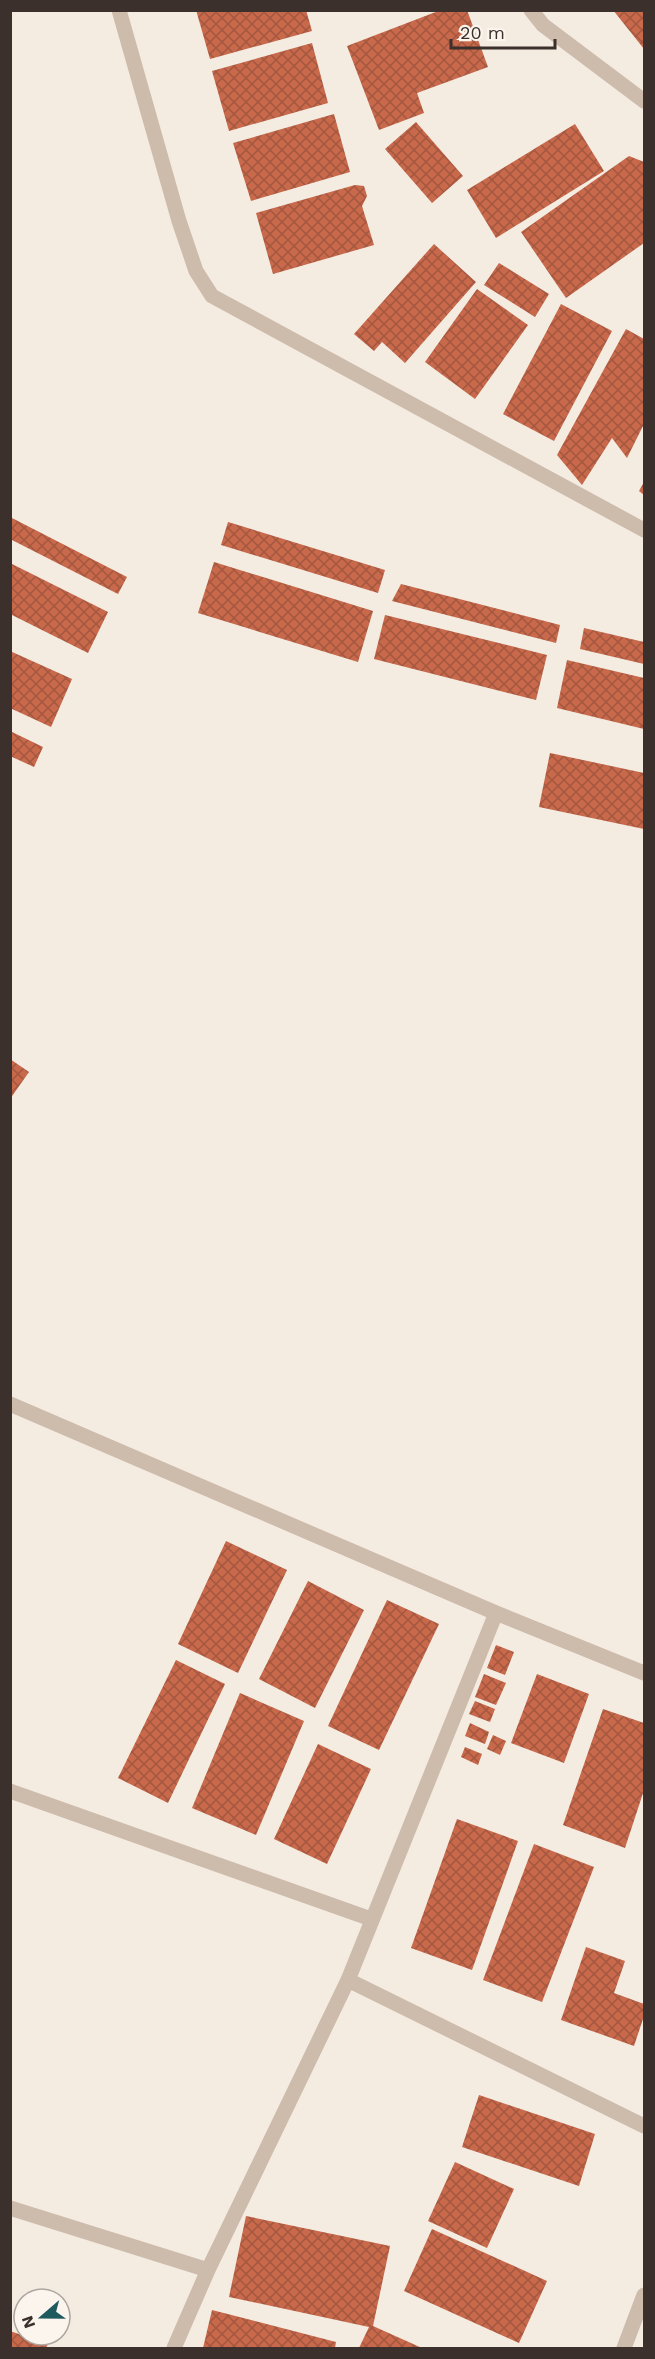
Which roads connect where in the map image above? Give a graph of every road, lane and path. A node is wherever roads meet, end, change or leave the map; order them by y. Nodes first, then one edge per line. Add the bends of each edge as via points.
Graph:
1 (119, 10) edge
2 (531, 10) edge
3 (645, 101) edge
4 (645, 530) edge
5 (10, 1404) edge
6 (496, 1613) junction
7 (645, 1673) edge
8 (10, 1791) edge
9 (371, 1919) junction
10 (348, 1980) junction
11 (645, 2126) edge
12 (10, 2208) edge
13 (208, 2270) junction
14 (645, 2295) edge
15 (174, 2349) edge
16 (624, 2349) edge

1 - 4 street via 179,220 196,271 212,296
2 - 3 street via 543,25
5 - 6 street
6 - 7 street
6 - 9 street
8 - 9 street
9 - 10 street
10 - 11 street
10 - 13 street
12 - 13 street
13 - 15 street
14 - 16 street

